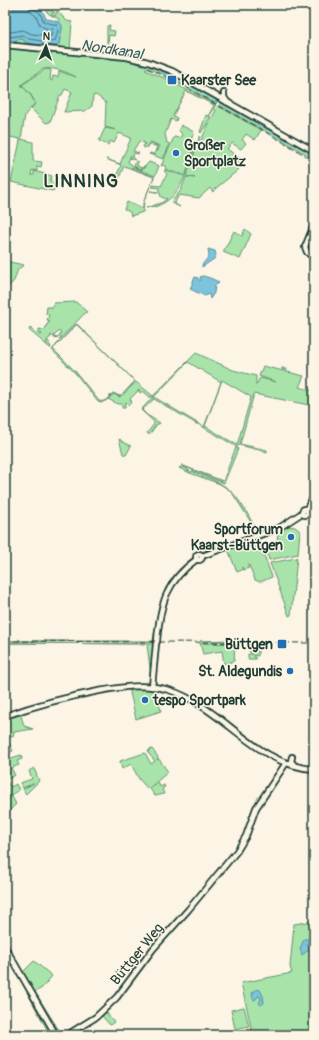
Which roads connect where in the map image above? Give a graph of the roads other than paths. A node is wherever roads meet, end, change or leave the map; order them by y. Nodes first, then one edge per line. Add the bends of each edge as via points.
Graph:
1 (5, 45) edge
2 (224, 93) dead end
3 (213, 95) junction
4 (218, 102) dead end
5 (227, 102) junction
6 (314, 151) edge
7 (314, 225) edge
8 (314, 258) edge
9 (314, 496) edge
10 (153, 677) junction
11 (145, 686) junction
12 (152, 686) junction
13 (165, 689) junction
14 (5, 716) edge
15 (292, 757) dead end
16 (276, 759) junction
17 (286, 763) junction
18 (297, 766) junction
19 (314, 769) edge
20 (282, 770) junction
21 (5, 947) edge
22 (55, 1034) edge
23 (66, 1035) edge

1 - 3 main road via 133,58 165,68
2 - 5 main road
3 - 4 main road
3 - 5 main road
5 - 6 main road
7 - 8 main road via 305,244 308,253
9 - 10 main road via 304,512 280,528 202,556 198,554 197,559 179,574 167,593 160,614
10 - 11 main road via 151,683
10 - 12 main road
10 - 13 main road via 155,683
11 - 12 main road
11 - 14 main road via 124,687 69,697
12 - 13 main road
13 - 16 main road via 204,707
15 - 18 main road via 291,763
16 - 17 main road
16 - 20 main road via 282,763
17 - 18 main road
17 - 20 main road, Büttger Weg
18 - 19 main road
20 - 23 main road, Büttger Weg via 254,811 242,843 153,949 127,985 93,1019
21 - 22 main road

